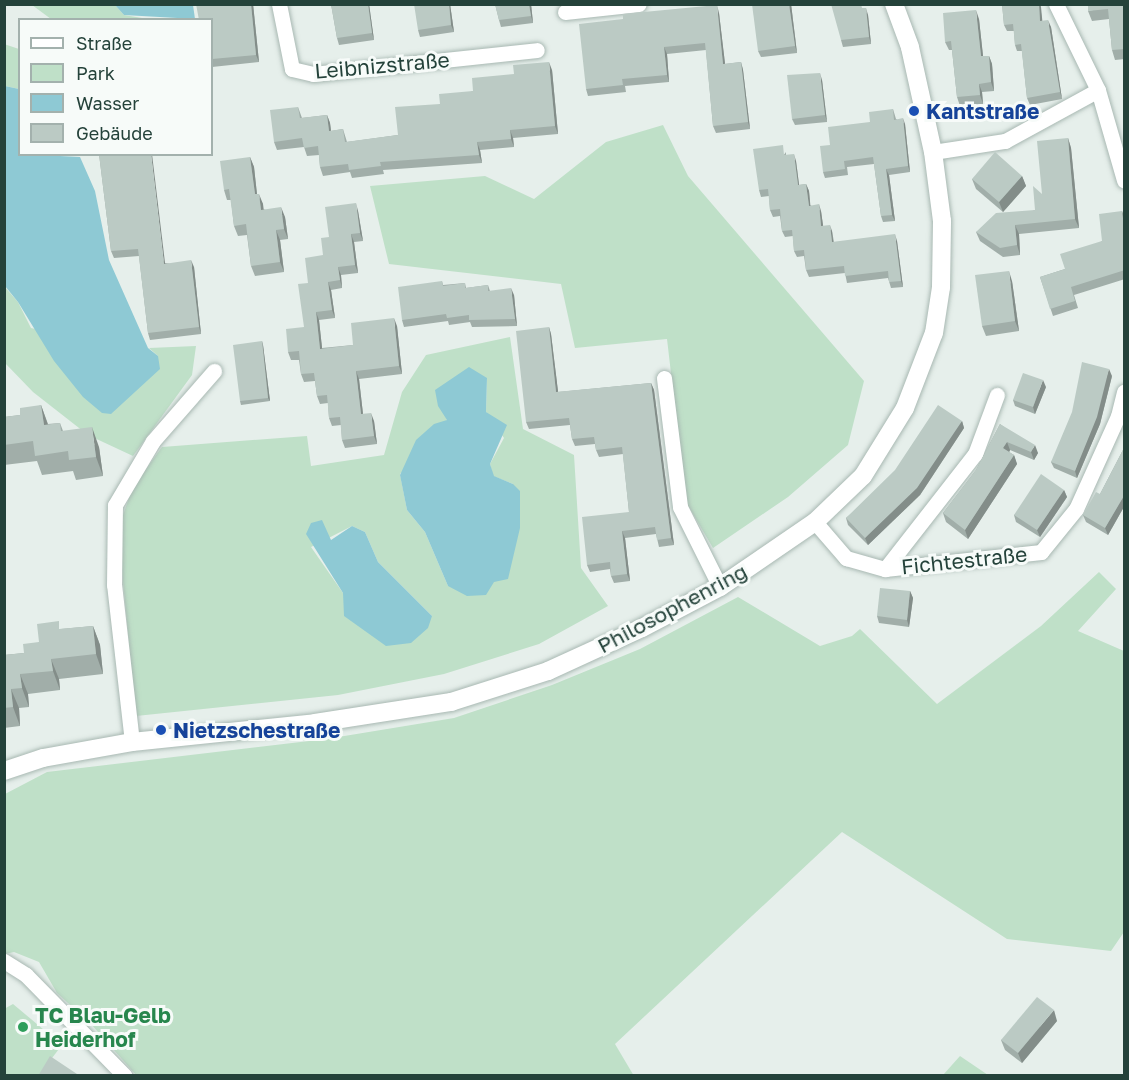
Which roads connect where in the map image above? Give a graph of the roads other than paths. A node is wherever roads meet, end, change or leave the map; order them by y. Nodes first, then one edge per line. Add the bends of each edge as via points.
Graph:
1 (279, 4) edge
2 (639, 4) edge
3 (894, 4) edge
4 (1056, 4) edge
5 (565, 12) dead end
6 (537, 50) dead end
7 (1098, 90) junction
8 (933, 152) junction
9 (1125, 180) edge
10 (214, 370) dead end
11 (664, 378) dead end
12 (1125, 392) edge
13 (997, 394) dead end
14 (815, 522) junction
15 (885, 569) junction
16 (720, 587) junction
17 (132, 742) junction
18 (4, 771) edge
19 (4, 961) edge
20 (125, 1076) edge

1 - 6 street, Leibnizstraße via 292,69 313,74
2 - 5 street
3 - 8 street, Philosophenring via 909,47
4 - 7 street
7 - 8 street via 1005,141
7 - 9 street
8 - 14 street, Philosophenring via 942,220 941,287 934,333 917,384 863,476
10 - 17 street via 153,441 116,505 114,585
11 - 16 street via 680,507
12 - 15 street, Fichtestraße via 1076,509 1041,552
13 - 15 street, Fichtestraße via 975,454
14 - 15 street, Fichtestraße via 846,558
14 - 16 street, Philosophenring
16 - 17 street, Philosophenring via 548,671 452,702 315,723
17 - 18 street, Philosophenring via 43,758
19 - 20 street via 26,975

